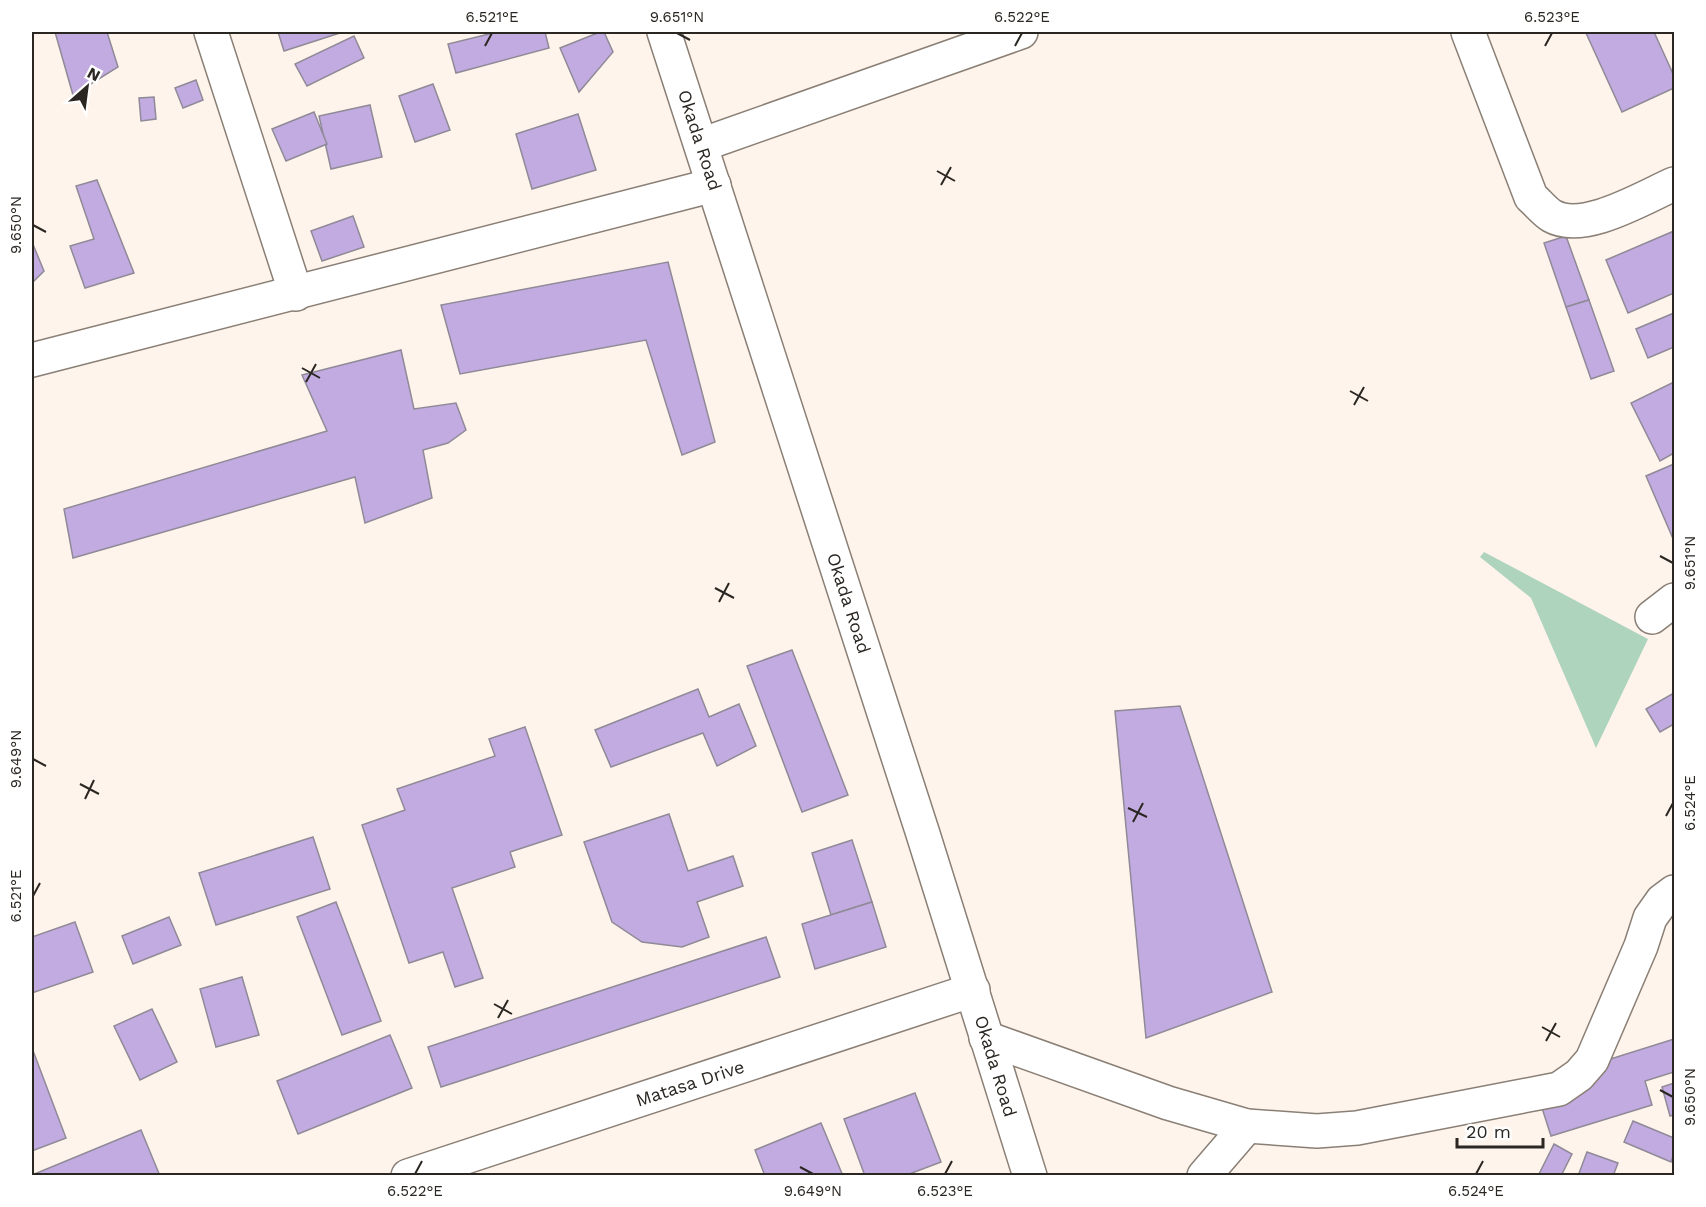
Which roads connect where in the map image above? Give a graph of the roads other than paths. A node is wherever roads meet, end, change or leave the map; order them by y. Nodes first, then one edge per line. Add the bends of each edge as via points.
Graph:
1 (211, 32) edge
2 (664, 32) edge
3 (1021, 32) edge
4 (1468, 32) edge
5 (701, 145) junction
6 (714, 184) junction
7 (1674, 184) edge
8 (296, 294) junction
9 (32, 360) edge
10 (1674, 892) edge
11 (973, 990) junction
12 (986, 1038) junction
13 (1247, 1126) junction
14 (408, 1176) edge
15 (1030, 1176) edge
16 (1204, 1176) edge

1 - 8 street
2 - 5 street, Okada Road
3 - 5 street
4 - 7 street via 1531,197 1552,217 1577,222 1597,218
5 - 6 street, Okada Road
6 - 8 street
6 - 11 street, Okada Road
8 - 9 street
10 - 13 street via 1650,918 1592,1060 1559,1089 1357,1128 1317,1131
11 - 12 street, Okada Road
11 - 14 street, Matasa Drive
12 - 13 street via 1168,1103
12 - 15 street, Okada Road
13 - 16 street

